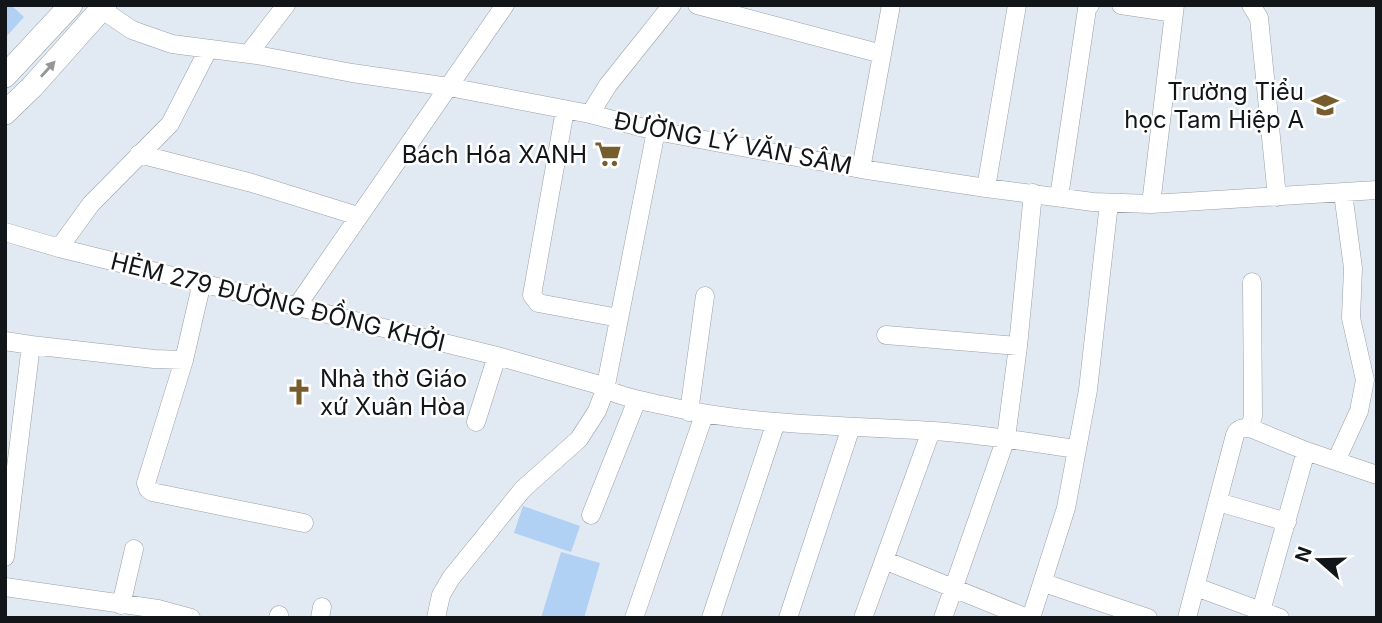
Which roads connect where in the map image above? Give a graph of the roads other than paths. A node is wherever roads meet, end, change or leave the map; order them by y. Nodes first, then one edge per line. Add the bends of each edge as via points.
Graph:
1 (71, 5) edge
2 (286, 5) edge
3 (505, 5) edge
4 (671, 5) edge
5 (697, 5) edge
6 (891, 5) edge
7 (1017, 5) edge
8 (1090, 5) edge
9 (1121, 5) edge
10 (1251, 5) edge
11 (101, 7) edge
12 (1174, 9) edge
13 (208, 50) junction
14 (249, 53) junction
15 (882, 54) junction
16 (5, 76) edge
17 (449, 87) junction
18 (565, 110) junction
19 (5, 113) edge
20 (590, 114) junction
21 (656, 131) junction
22 (139, 154) junction
23 (862, 169) junction
24 (986, 187) junction
25 (1377, 190) edge
26 (1032, 193) junction
27 (1343, 193) junction
28 (1059, 197) junction
29 (1277, 197) junction
30 (1109, 203) junction
31 (1151, 204) junction
32 (358, 216) junction
33 (5, 232) edge
34 (59, 248) junction
35 (202, 282) junction
36 (1252, 282) dead end
37 (705, 296) dead end
38 (297, 306) junction
39 (619, 318) junction
40 (886, 335) dead end
41 (5, 341) edge
42 (31, 345) junction
43 (1018, 346) junction
44 (497, 356) junction
45 (184, 360) junction
46 (606, 390) junction
47 (637, 400) junction
48 (697, 413) junction
49 (476, 422) dead end
50 (776, 422) junction
51 (851, 427) junction
52 (1250, 428) junction
53 (931, 431) junction
54 (1006, 438) junction
55 (12, 444) edge
56 (1076, 449) junction
57 (1306, 451) junction
58 (1336, 461) junction
59 (1377, 475) edge
60 (1218, 502) junction
61 (591, 516) dead end
62 (1287, 522) junction
63 (304, 523) dead end
64 (134, 549) dead end
65 (5, 557) edge
66 (884, 561) junction
67 (1044, 583) junction
68 (5, 587) edge
69 (1196, 587) junction
70 (953, 589) junction
71 (127, 610) edge
72 (1260, 614) edge
73 (716, 616) edge
74 (867, 616) edge
75 (191, 618) edge
76 (436, 618) edge
77 (634, 618) edge
78 (788, 618) edge
79 (943, 618) edge
80 (1029, 618) edge
81 (1148, 618) edge
82 (1186, 618) edge
83 (1280, 618) edge

1 - 16 main road
2 - 14 street
3 - 17 street
4 - 20 street
5 - 15 street
6 - 15 street
7 - 24 street
8 - 28 street
9 - 12 street
10 - 29 street via 1259,18
11 - 13 street, ĐƯỜNG LÝ VĂN SÂM via 143,35
19 -> 11 main road
12 - 31 street
13 - 14 street, ĐƯỜNG LÝ VĂN SÂM
13 - 22 street via 170,124
14 - 17 street, ĐƯỜNG LÝ VĂN SÂM
15 - 23 street
17 - 18 street, ĐƯỜNG LÝ VĂN SÂM
17 - 32 street
18 - 20 street, ĐƯỜNG LÝ VĂN SÂM
18 - 39 street via 532,295 538,303
20 - 21 street, ĐƯỜNG LÝ VĂN SÂM
21 - 23 street, ĐƯỜNG LÝ VĂN SÂM
21 - 39 street
22 - 32 street
22 - 34 street via 91,204
23 - 24 street, ĐƯỜNG LÝ VĂN SÂM
24 - 26 street, ĐƯỜNG LÝ VĂN SÂM
25 - 27 street, ĐƯỜNG LÝ VĂN SÂM
26 - 28 street, ĐƯỜNG LÝ VĂN SÂM
26 - 43 street
27 - 29 street, ĐƯỜNG LÝ VĂN SÂM
27 - 58 street via 1353,268 1351,318 1365,380 1359,411
28 - 30 street, ĐƯỜNG LÝ VĂN SÂM
29 - 31 street, ĐƯỜNG LÝ VĂN SÂM
30 - 31 street, ĐƯỜNG LÝ VĂN SÂM
30 - 56 street via 1089,379
32 - 38 street
33 - 34 street, HẺM 279 ĐƯỜNG ĐỒNG KHỞI
34 - 35 street, HẺM 279 ĐƯỜNG ĐỒNG KHỞI
35 - 38 street, HẺM 279 ĐƯỜNG ĐỒNG KHỞI
35 - 45 street
36 - 52 street
37 - 48 street
38 - 44 street, HẺM 279 ĐƯỜNG ĐỒNG KHỞI
39 - 46 street
40 - 43 street
41 - 42 street
42 - 45 street
42 - 55 street
43 - 54 street
44 - 46 street, HẺM 279 ĐƯỜNG ĐỒNG KHỞI
44 - 49 street
45 - 63 street via 146,483 148,489
46 - 47 street, HẺM 279 ĐƯỜNG ĐỒNG KHỞI
46 - 76 street via 579,439 523,489 451,578
47 - 48 street, HẺM 279 ĐƯỜNG ĐỒNG KHỞI
47 - 61 street
48 - 50 street, HẺM 279 ĐƯỜNG ĐỒNG KHỞI
48 - 77 street
50 - 51 street, HẺM 279 ĐƯỜNG ĐỒNG KHỞI
50 - 73 street
51 - 53 street, HẺM 279 ĐƯỜNG ĐỒNG KHỞI
51 - 78 street
52 - 57 street
52 - 60 street via 1235,435
53 - 54 street, HẺM 279 ĐƯỜNG ĐỒNG KHỞI
53 - 66 street
54 - 56 street, HẺM 279 ĐƯỜNG ĐỒNG KHỞI
54 - 70 street
55 - 65 street
56 - 67 street via 1066,508
57 - 58 street
57 - 62 street
58 - 59 street
60 - 62 street
60 - 69 street
62 - 72 street
64 - 71 street
66 - 70 street
66 - 74 street
67 - 80 street
67 - 81 street
68 - 71 street
69 - 72 street
69 - 82 street
70 - 79 street
70 - 80 street
71 - 75 street via 158,609
72 - 83 street

